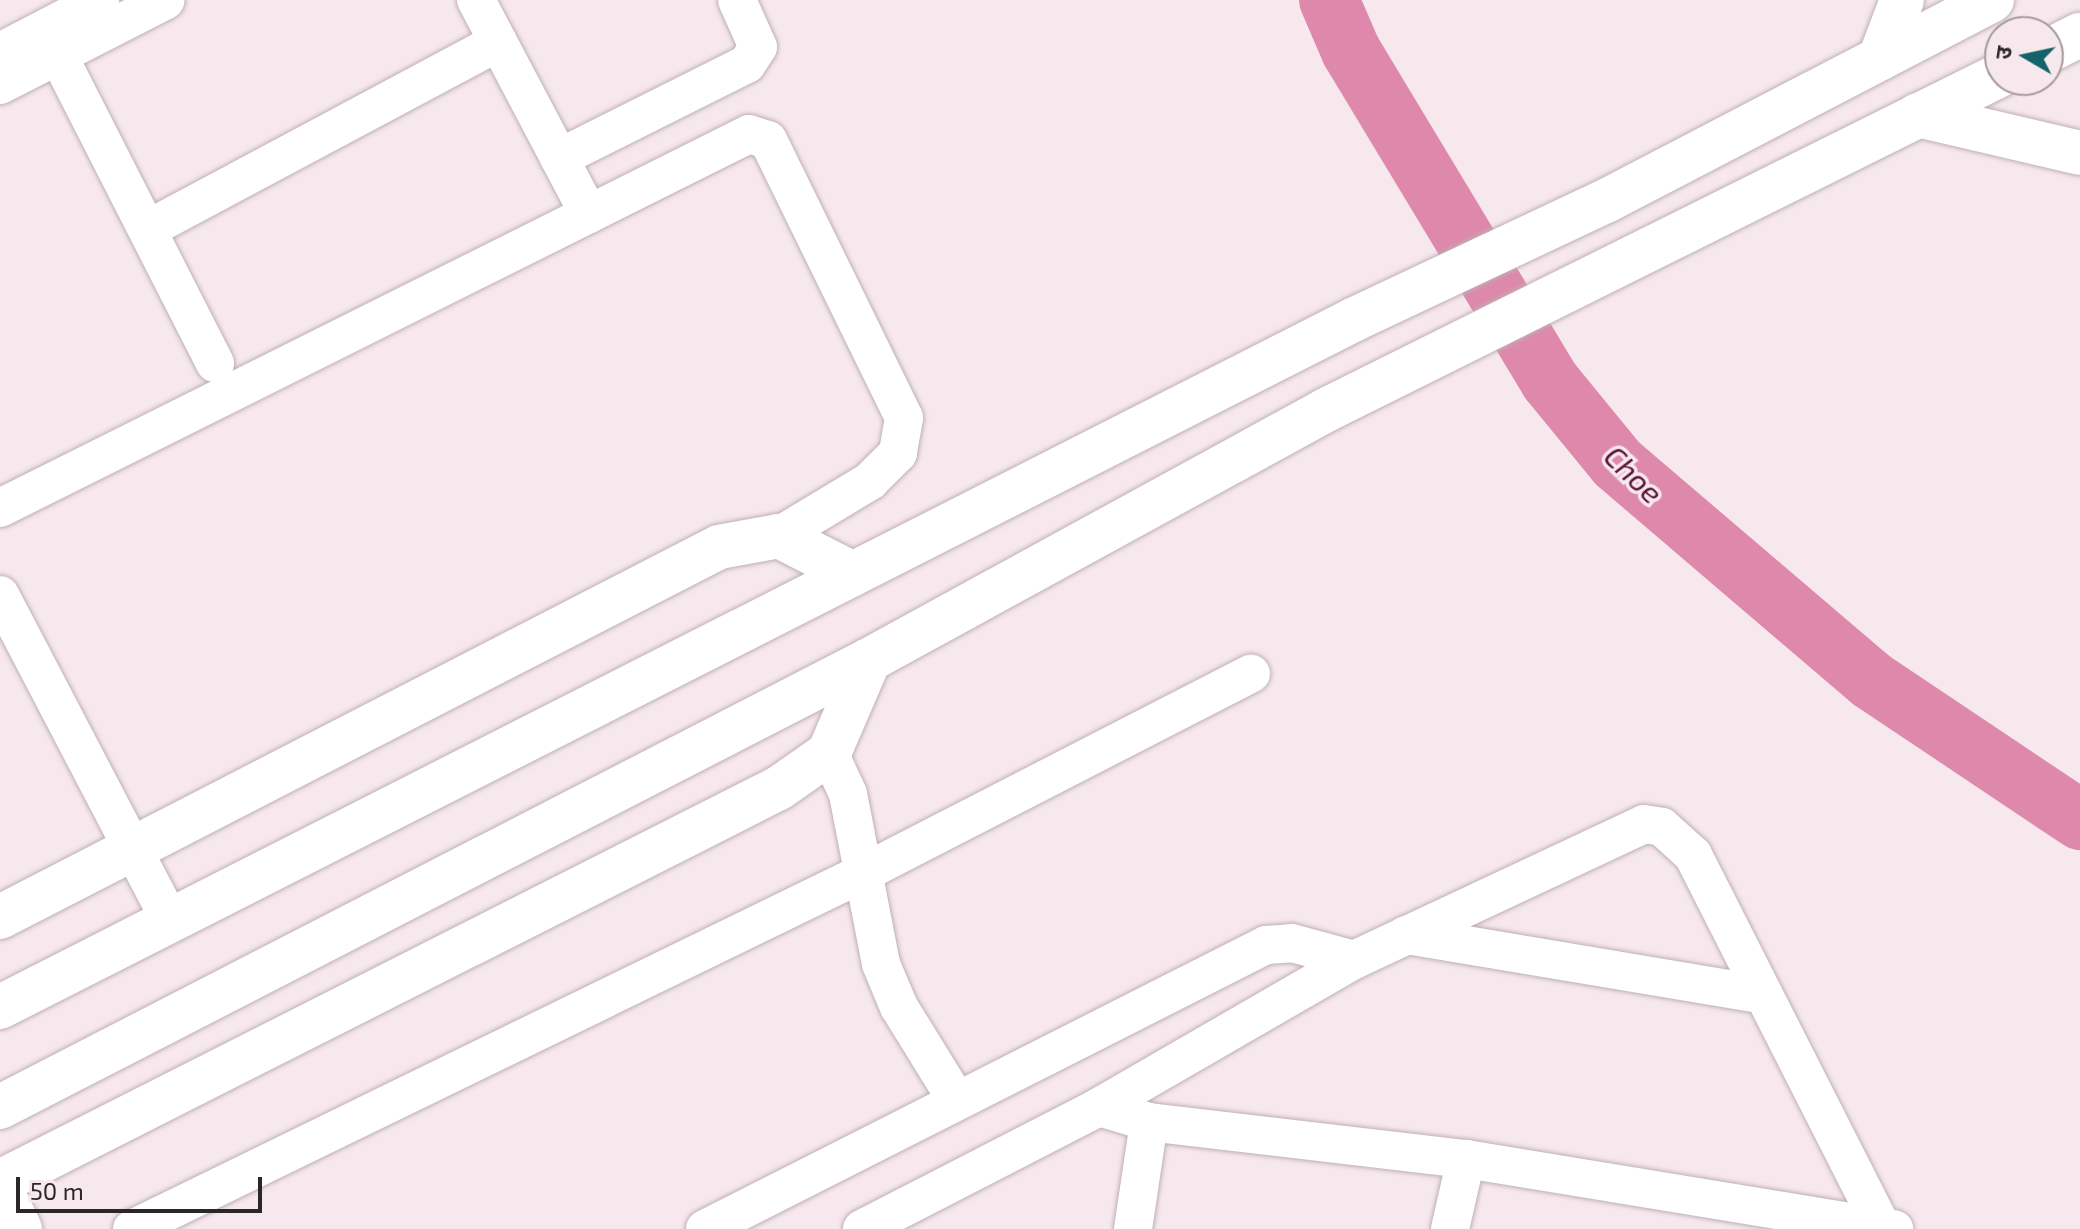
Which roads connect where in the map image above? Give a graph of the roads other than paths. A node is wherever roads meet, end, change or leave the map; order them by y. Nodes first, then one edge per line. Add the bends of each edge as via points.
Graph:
1 (100, 0) edge
2 (166, 0) edge
3 (476, 0) edge
4 (737, 0) edge
5 (1902, 0) edge
6 (1992, 0) edge
7 (498, 42) junction
8 (0, 52) edge
9 (58, 55) junction
10 (1880, 58) junction
11 (1984, 83) edge
12 (0, 85) edge
13 (1918, 115) junction
14 (2080, 153) edge
15 (559, 158) junction
16 (589, 214) junction
17 (148, 229) junction
18 (215, 363) dead end
19 (0, 508) edge
20 (779, 536) junction
21 (853, 574) junction
22 (0, 595) edge
23 (869, 660) junction
24 (1251, 674) dead end
25 (829, 753) junction
26 (133, 848) junction
27 (865, 872) junction
28 (0, 917) edge
29 (170, 920) junction
30 (1406, 935) junction
31 (1354, 960) junction
32 (1763, 995) junction
33 (0, 1007) edge
34 (957, 1101) junction
35 (0, 1107) edge
36 (1099, 1107) junction
37 (1149, 1122) junction
38 (1466, 1159) junction
39 (0, 1182) edge
40 (0, 1188) edge
41 (1888, 1228) edge
42 (20, 1229) edge
43 (132, 1229) edge
44 (705, 1229) edge
45 (862, 1229) edge
46 (1133, 1229) edge
47 (1450, 1229) edge

1 - 8 street
2 - 9 street
3 - 7 street
4 - 15 street via 758,47 747,64
5 - 10 main road
6 - 10 main road
7 - 15 street
7 - 17 street
9 - 12 street
9 - 17 street
10 - 21 main road via 1606,201 1355,319
11 - 13 main road
13 - 14 main road
13 - 23 main road via 1326,410
15 - 16 street
16 - 19 street
16 - 20 street via 749,134 768,140 904,418 898,453 870,481
17 - 18 street
20 - 21 main road
20 - 26 main road via 719,547
21 - 29 main road
22 - 26 street
23 - 25 main road
23 - 35 main road
24 - 27 street
25 - 27 street via 848,794
25 - 39 main road via 779,788
26 - 28 main road
26 - 29 street
27 - 34 street via 881,964 899,1007
27 - 43 street
29 - 33 main road
30 - 31 street
30 - 32 street
30 - 32 street via 1644,824 1662,827 1693,855
31 - 34 street via 1292,943 1266,945
31 - 36 street
32 - 41 street
34 - 44 street
36 - 37 street
36 - 45 street
37 - 38 street
37 - 46 street
38 - 41 street
38 - 47 street
40 - 42 main road

